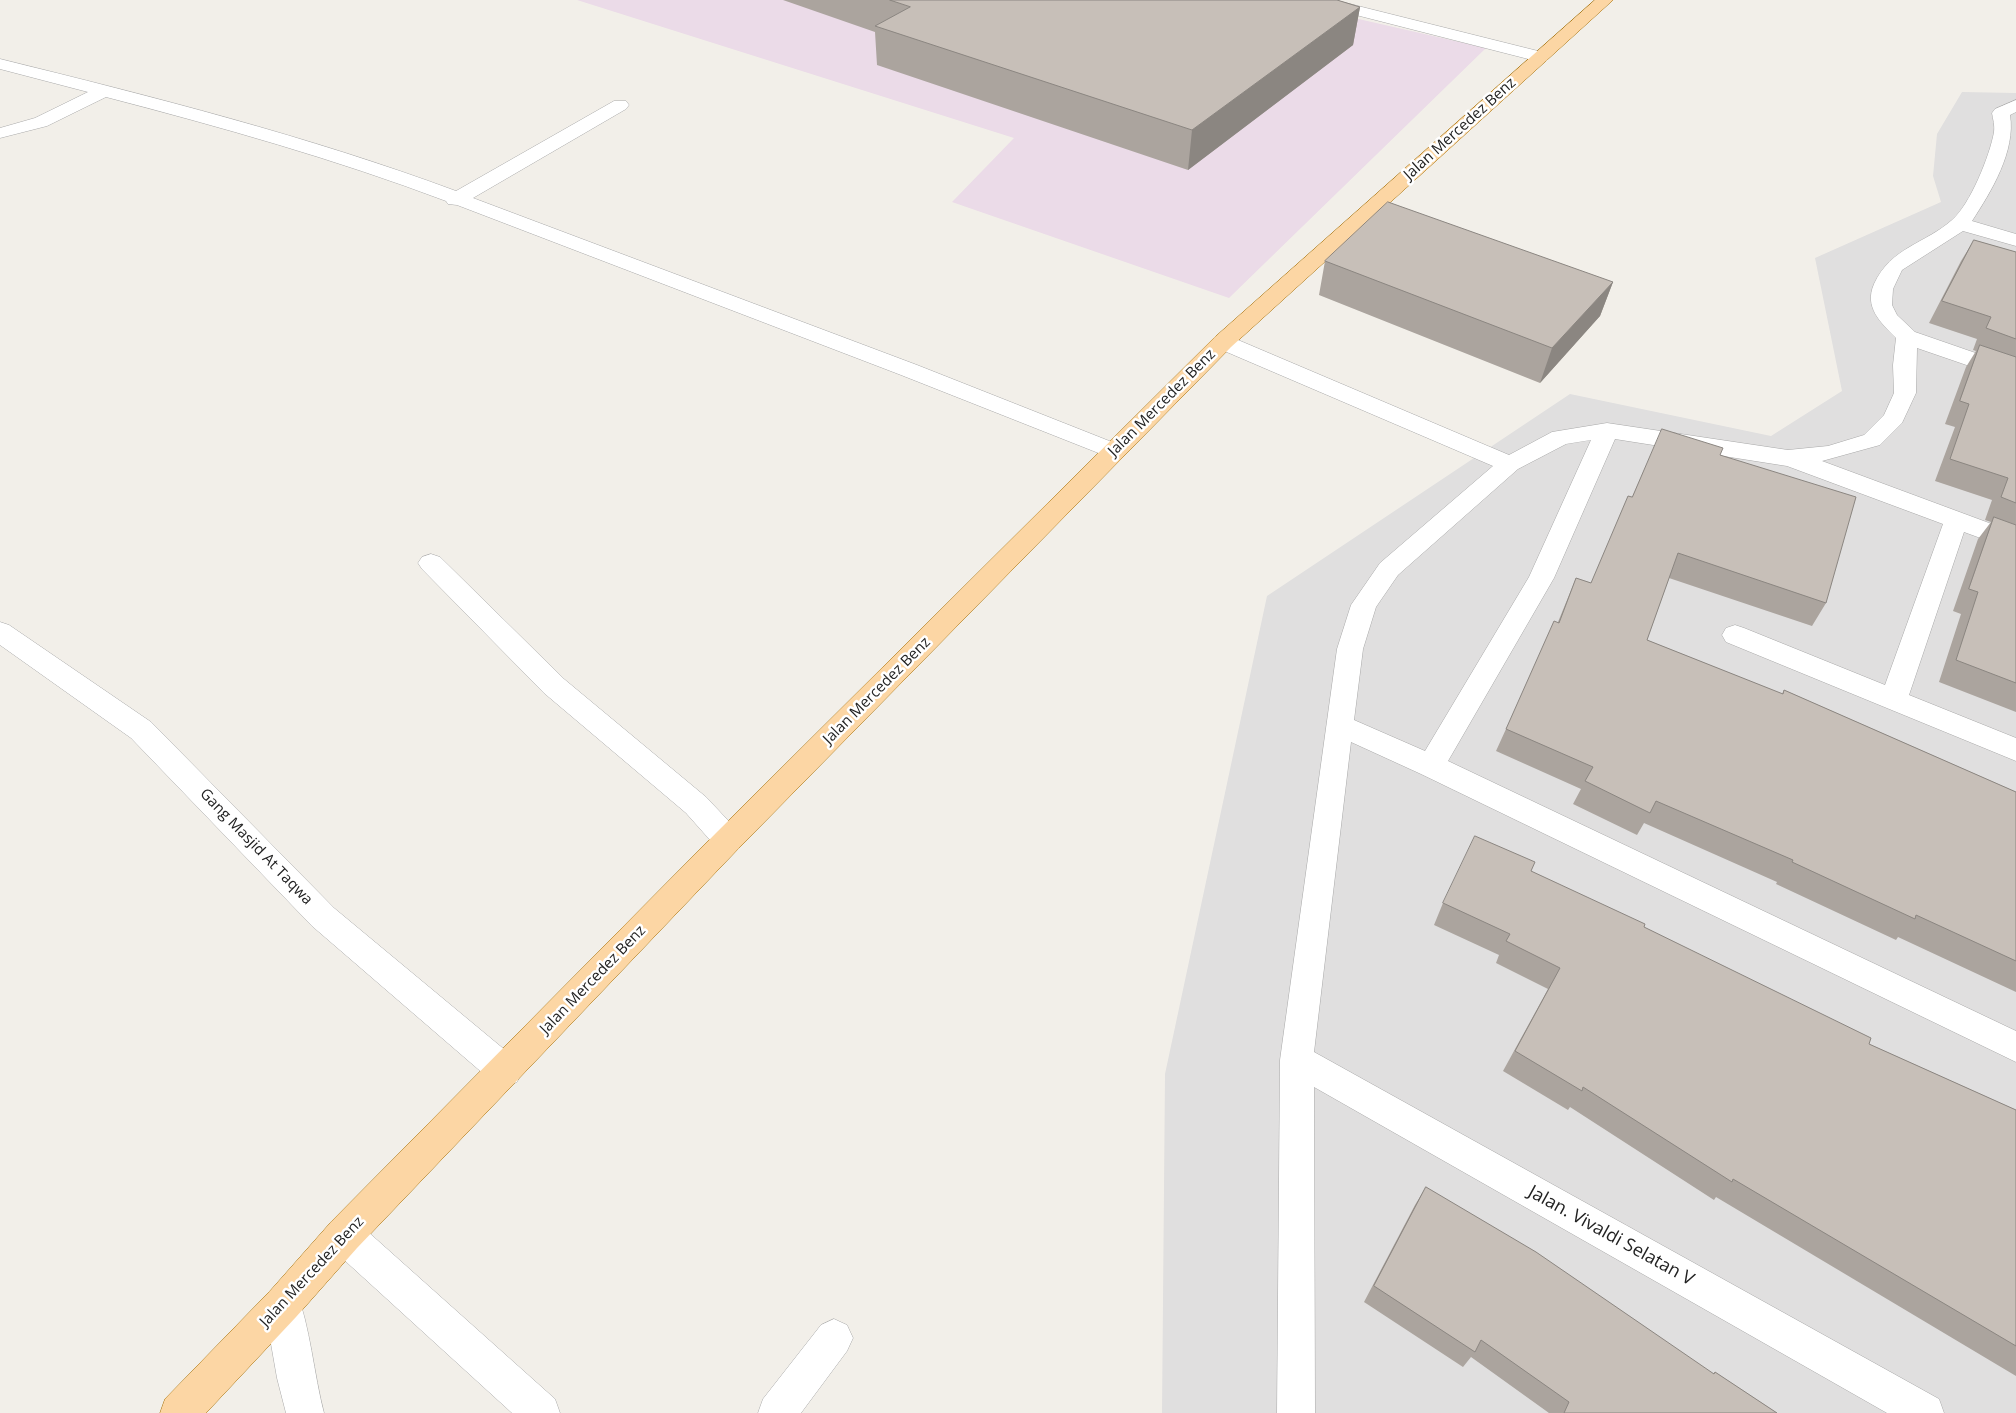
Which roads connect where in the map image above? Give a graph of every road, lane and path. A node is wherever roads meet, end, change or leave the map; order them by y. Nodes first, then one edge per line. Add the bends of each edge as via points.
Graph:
1 (1315, 0) edge
2 (1605, 0) edge
3 (1540, 57) junction
4 (0, 64) edge
5 (104, 91) junction
6 (620, 104) dead end
7 (2016, 105) edge
8 (2010, 131) edge
9 (0, 133) edge
10 (455, 200) junction
11 (1960, 224) junction
12 (2016, 240) edge
13 (1907, 337) junction
14 (1224, 342) junction
15 (2016, 375) edge
16 (1607, 430) junction
17 (1114, 451) junction
18 (1788, 458) junction
19 (1510, 464) junction
20 (1956, 521) junction
21 (2016, 542) edge
22 (431, 563) dead end
23 (0, 632) edge
24 (1735, 635) dead end
25 (1894, 699) junction
26 (1339, 724) junction
27 (2016, 750) edge
28 (1431, 766) junction
29 (728, 840) junction
30 (2016, 1047) edge
31 (1297, 1060) junction
32 (506, 1071) junction
33 (344, 1235) junction
34 (283, 1304) junction
35 (834, 1338) dead end
36 (179, 1413) edge
37 (305, 1413) edge
38 (541, 1413) edge
39 (777, 1413) edge
40 (1296, 1413) edge
41 (1925, 1413) edge

1 - 3 street
2 - 3 main road, Jalan Mercedez Benz
3 - 14 main road, Jalan Mercedez Benz
4 - 5 street
5 - 9 street via 34,125
5 - 10 street via 258,131 400,177
6 - 10 street
7 - 8 street via 2001,113
8 - 11 street via 1978,197
10 - 17 street via 909,370
11 - 12 street
11 - 13 street via 1894,266 1889,275 1880,300 1883,314
13 - 15 street
13 - 18 street via 1905,393 1894,418 1872,440 1851,448 1830,454
14 - 17 main road, Jalan Mercedez Benz
14 - 19 street
16 - 18 street
16 - 19 street via 1560,437
16 - 28 street via 1541,578
17 - 29 main road, Jalan Mercedez Benz
18 - 20 street
19 - 26 street via 1389,569 1364,605 1350,649
20 - 21 street
20 - 25 street
22 - 29 street via 554,686 696,804
23 - 32 street, Gang Masjid At Taqwa via 141,730 323,917
24 - 25 street
25 - 27 street
26 - 28 street
26 - 31 street
28 - 30 street
29 - 32 main road, Jalan Mercedez Benz
31 - 40 street
31 - 41 street, Jalan. Vivaldi Selatan V
32 - 33 main road, Jalan Mercedez Benz
33 - 34 main road, Jalan Mercedez Benz
33 - 38 street
34 - 36 main road, Jalan Mercedez Benz
34 - 37 street
35 - 39 street

